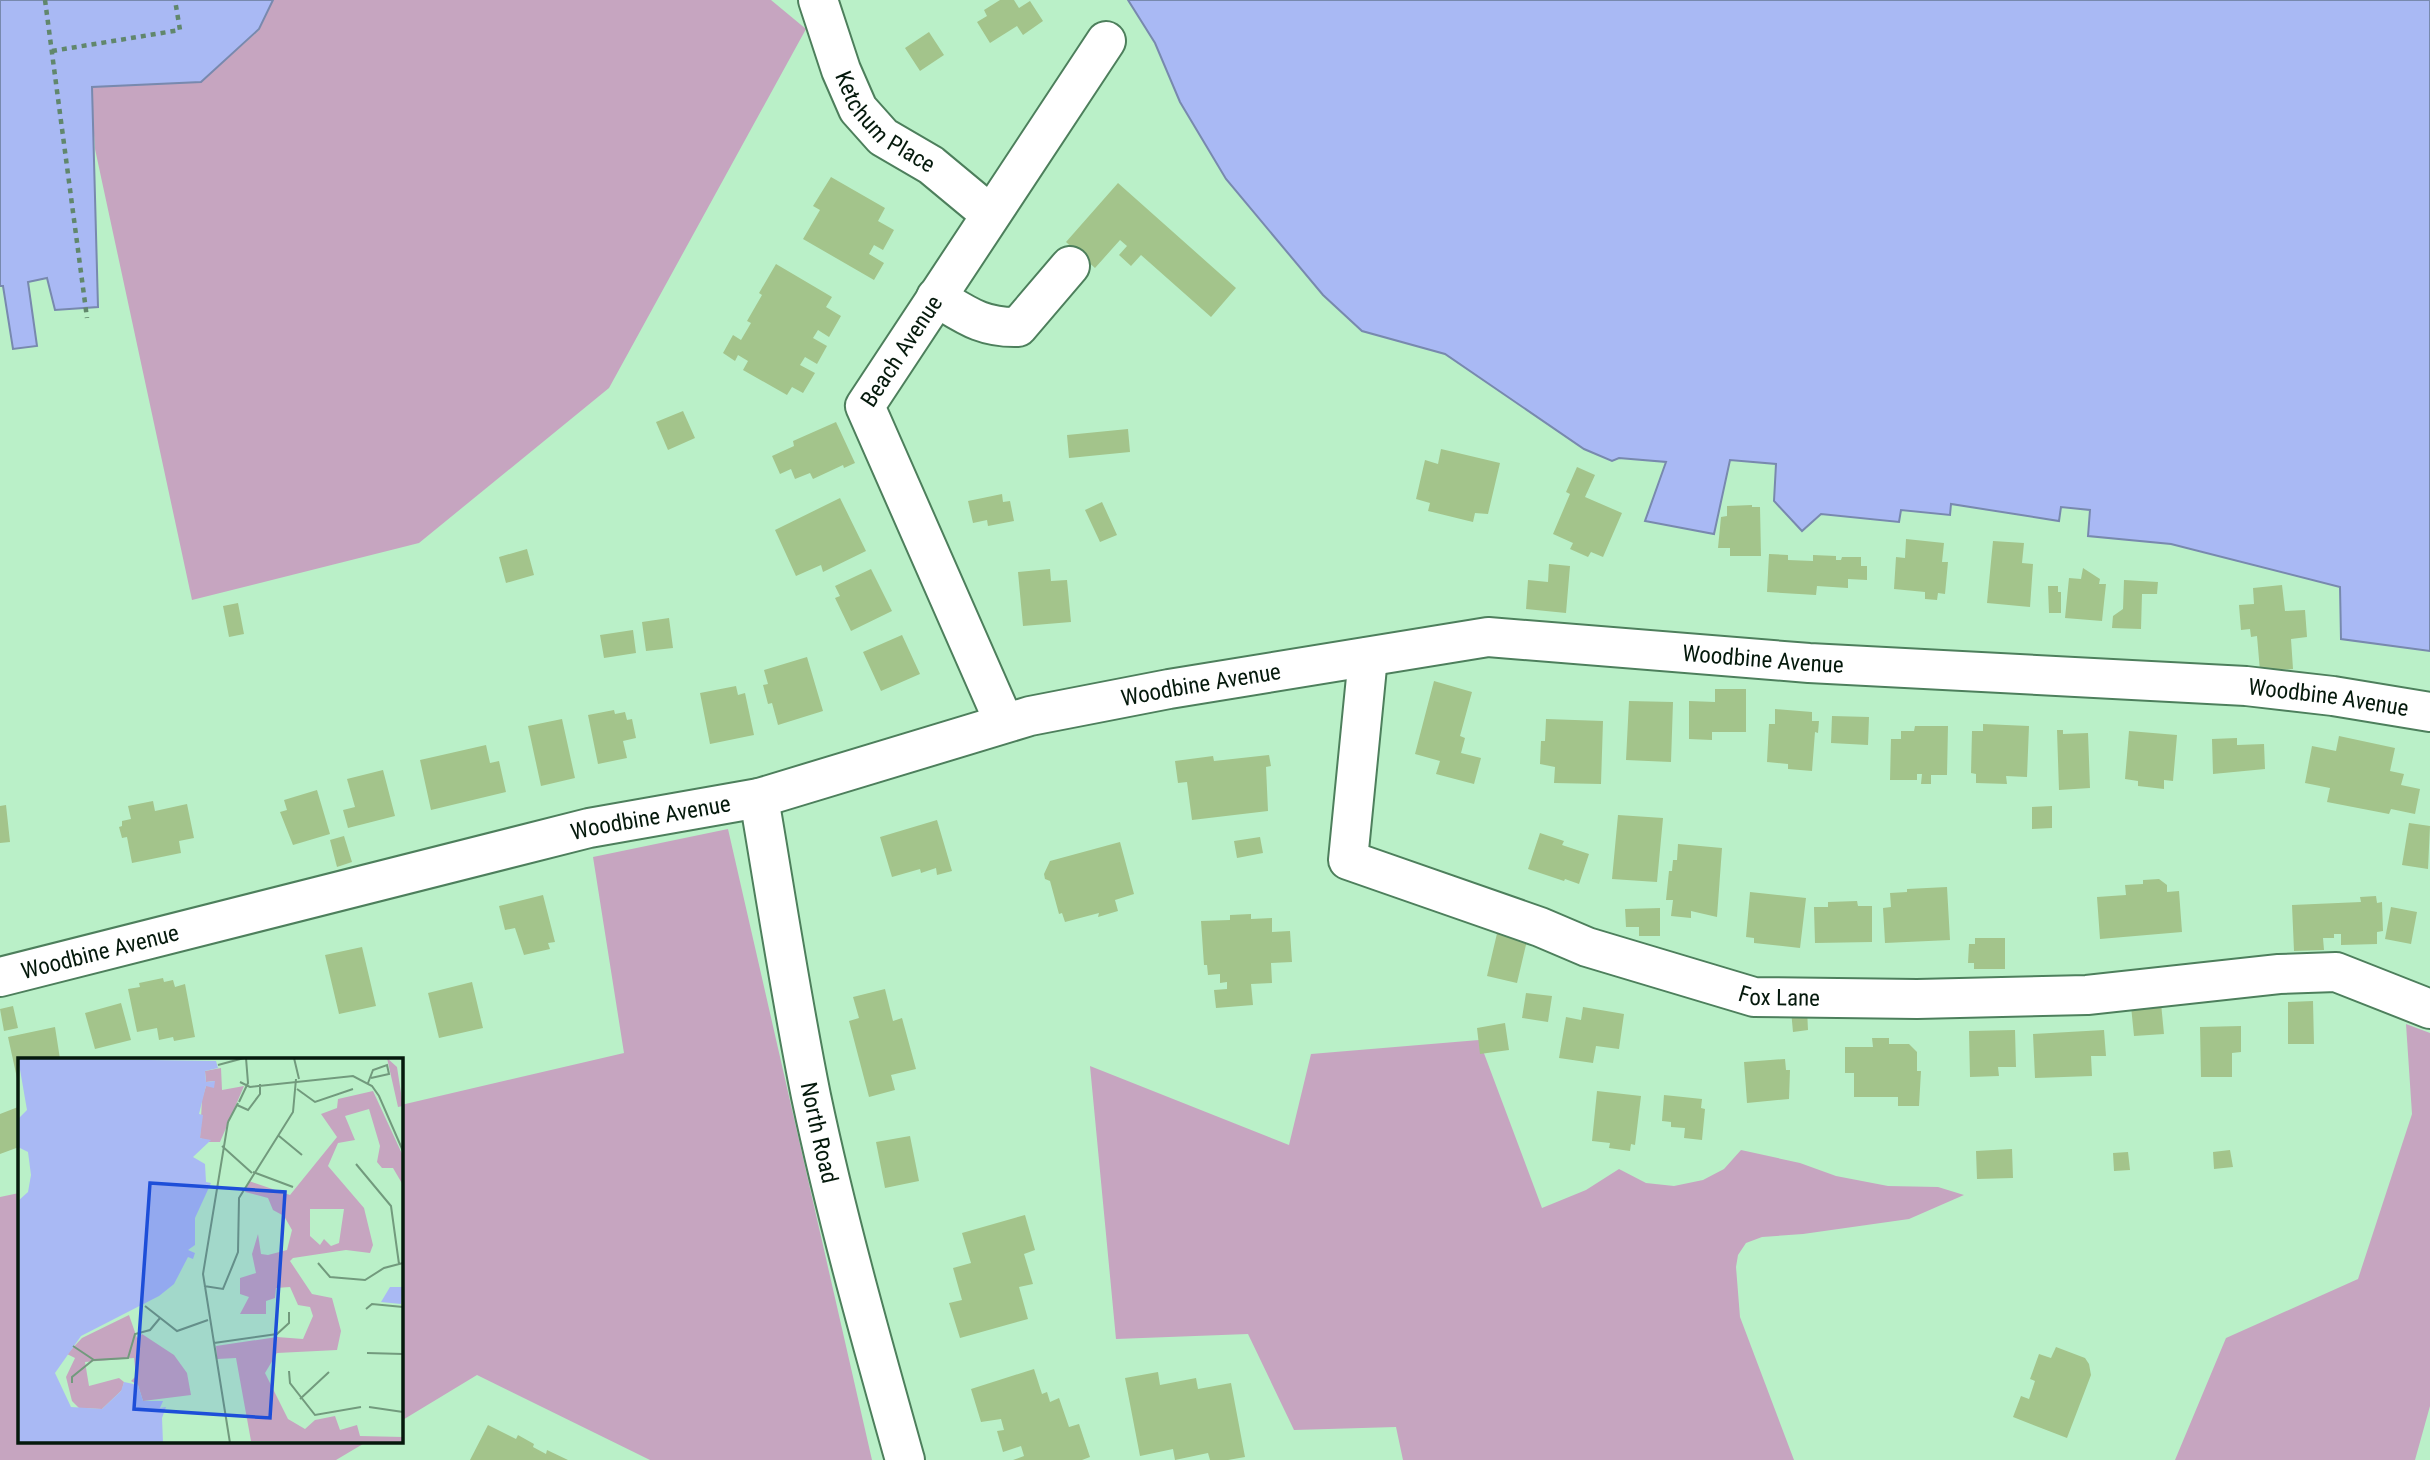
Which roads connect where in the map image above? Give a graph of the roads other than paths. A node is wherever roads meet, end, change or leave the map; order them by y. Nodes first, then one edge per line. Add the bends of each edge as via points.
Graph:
1 (818, 0) edge
2 (1106, 41) dead end
3 (990, 214) junction
4 (1070, 266) dead end
5 (936, 297) junction
6 (1368, 657) junction
7 (2430, 712) edge
8 (1004, 722) junction
9 (759, 798) junction
10 (0, 977) edge
11 (2430, 1009) edge
12 (905, 1460) edge

1 - 3 street, Ketchum Place via 858,109 883,137 930,165
2 - 3 street, Beach Avenue
3 - 5 street, Beach Avenue
4 - 5 street via 1018,327 993,327
5 - 8 street, Beach Avenue via 865,406
6 - 7 street, Woodbine Avenue via 1488,637 1810,663 2246,686
6 - 8 street, Woodbine Avenue via 1129,696
6 - 11 street, Fox Lane via 1348,860 1587,947 1754,997 2087,995 2336,972
8 - 9 street, Woodbine Avenue
9 - 10 street, Woodbine Avenue via 589,828
9 - 12 street, North Road via 812,1097

